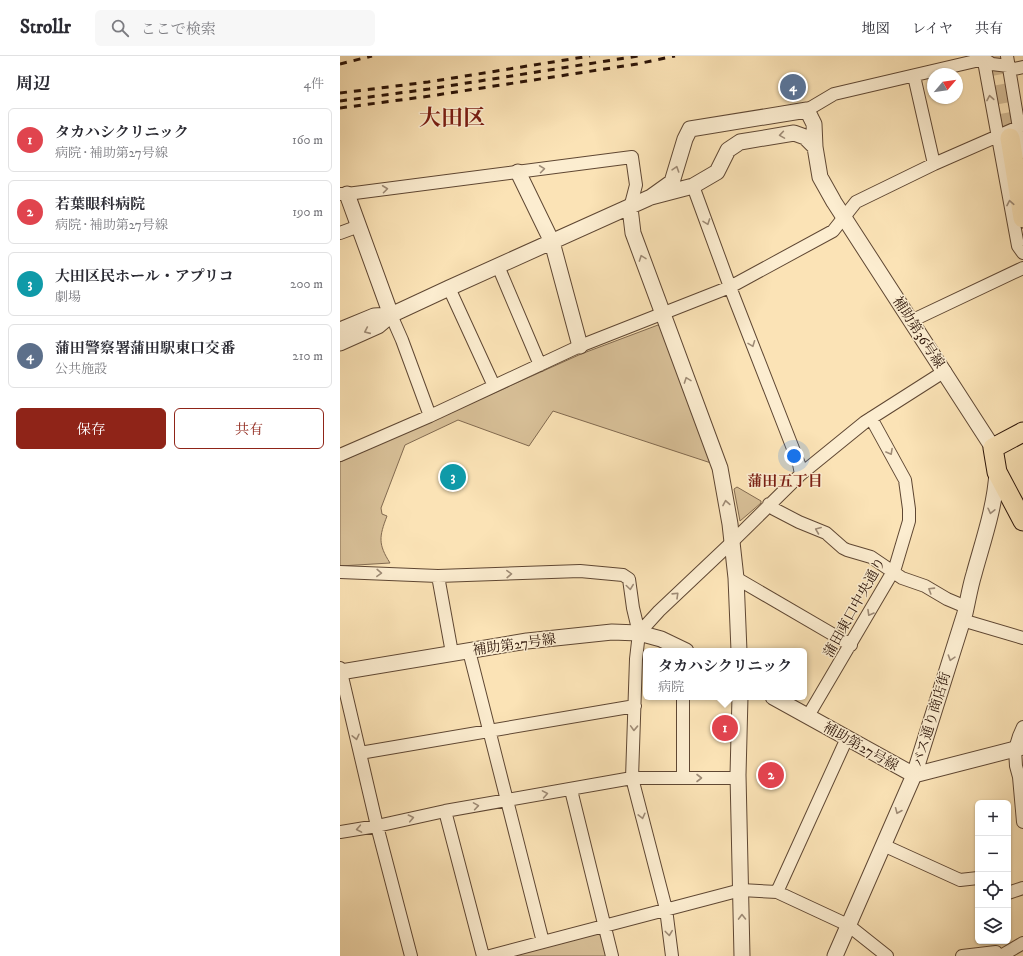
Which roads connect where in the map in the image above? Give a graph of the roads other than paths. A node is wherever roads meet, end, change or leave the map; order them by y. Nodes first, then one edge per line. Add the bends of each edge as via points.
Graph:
1 (983, 58) edge
2 (1007, 61) edge
3 (1023, 67) edge
4 (914, 76) junction
5 (807, 110) junction
6 (1012, 132) edge
7 (815, 148) junction
8 (1023, 152) edge
9 (934, 164) junction
10 (518, 172) junction
11 (693, 186) junction
12 (343, 194) edge
13 (651, 198) junction
14 (630, 208) junction
15 (844, 218) junction
16 (1023, 218) edge
17 (359, 226) junction
18 (340, 233) edge
19 (552, 242) junction
20 (1023, 253) edge
21 (498, 266) junction
22 (1023, 268) edge
23 (730, 287) junction
24 (449, 288) junction
25 (663, 313) junction
26 (391, 315) junction
27 (911, 321) junction
28 (340, 330) edge
29 (340, 343) edge
30 (580, 346) junction
31 (540, 365) junction
32 (945, 371) junction
33 (494, 386) junction
34 (430, 416) junction
35 (871, 418) junction
36 (1023, 432) edge
37 (993, 448) junction
38 (340, 455) edge
39 (997, 472) junction
40 (800, 474) junction
41 (1023, 492) edge
42 (770, 504) junction
43 (1023, 521) edge
44 (732, 542) junction
45 (340, 572) edge
46 (893, 572) junction
47 (438, 576) junction
48 (736, 578) junction
49 (964, 614) junction
50 (639, 633) junction
51 (1023, 638) edge
52 (851, 645) junction
53 (680, 648) edge
54 (739, 648) edge
55 (469, 651) junction
56 (452, 653) junction
57 (340, 670) edge
58 (683, 700) edge
59 (740, 700) edge
60 (779, 700) edge
61 (635, 706) junction
62 (808, 716) junction
63 (1023, 727) edge
64 (489, 731) junction
65 (847, 738) junction
66 (1019, 748) edge
67 (360, 753) junction
68 (738, 775) junction
69 (914, 775) junction
70 (632, 778) junction
71 (683, 778) junction
72 (571, 790) junction
73 (507, 801) junction
74 (445, 811) junction
75 (1023, 822) edge
76 (377, 826) junction
77 (340, 832) edge
78 (883, 845) junction
79 (975, 878) edge
80 (1023, 888) edge
81 (741, 890) junction
82 (778, 892) junction
83 (1011, 892) edge
84 (666, 910) junction
85 (848, 925) junction
86 (605, 926) junction
87 (543, 942) junction
88 (1023, 943) edge
89 (999, 954) edge
90 (410, 956) edge
91 (483, 956) edge
92 (490, 956) edge
93 (612, 956) edge
94 (672, 956) edge
95 (742, 956) edge
96 (835, 956) edge
97 (887, 956) edge
98 (962, 956) edge

1 - 2 street via 992,64
1 - 4 street
6 -> 1 street
2 - 3 street via 1014,69
2 - 6 street
4 - 5 street via 834,94
4 - 9 street
5 - 7 street, 補助第36号線 via 814,124
13 -> 5 street via 672,182 690,129
6 - 8 street
6 - 9 street
6 - 16 main road
20 -> 6 street via 1018,246
7 -> 11 street via 806,137 794,133 740,142 728,150 717,172
7 - 15 street, 補助第36号線 via 820,177
9 - 15 street via 856,202
12 -> 10 street
10 -> 14 street via 632,157 636,185
10 - 19 street
11 - 13 street
11 -> 23 street
12 - 17 street
13 - 14 street
14 - 19 street
25 -> 14 street via 633,233
15 - 23 street via 834,231
15 - 27 street, 補助第36号線
17 - 18 street
17 - 26 street
19 - 21 street
19 - 30 street
21 - 24 street
21 - 31 street
22 - 27 street
23 - 25 street
23 -> 40 street via 799,464
24 - 26 street
24 - 33 street
25 - 30 street
44 -> 25 street via 720,468
26 - 28 street via 374,316
26 -> 29 street via 378,326
26 - 34 street
27 - 32 street, 補助第36号線
30 - 31 street
31 - 33 street
32 - 35 street
32 - 37 street, 補助第36号線
33 - 34 street
34 - 38 street
35 - 40 street
35 -> 46 street, 蒲田東口中央通り via 905,480 910,509 909,521
36 - 37 main road
37 - 39 main road
37 - 41 main road
39 - 43 main road
39 -> 49 street, バス通り商店街 via 996,489
40 - 42 street
42 - 44 street
46 -> 42 street via 877,560 847,550 826,533 799,522 774,509
44 - 48 street
50 -> 44 street
45 -> 47 street
49 -> 46 street via 925,586
46 -> 52 street, 蒲田東口中央通り
47 -> 50 street via 580,571 623,575 629,579
47 - 56 street
48 - 52 street
48 - 54 street
49 - 51 street
49 -> 69 street, バス通り商店街
50 - 53 street, 補助第27号線
50 - 55 street, 補助第27号線 via 612,632 553,638
50 - 61 street
52 - 62 street, 蒲田東口中央通り
55 - 56 street, 補助第27号線
55 - 64 street
56 - 57 street, 補助第27号線
57 -> 67 street
58 - 71 street
59 - 68 street
60 - 62 street, 補助第27号線
61 - 64 street
61 -> 70 street
62 - 65 street, 補助第27号線
63 - 66 street via 1018,736
64 - 67 street
64 - 73 street
65 - 69 street, 補助第27号線
65 - 82 street
66 - 69 street, 補助第27号線
66 - 75 street via 1016,766
67 - 76 street
71 -> 68 street via 732,778
68 - 81 street
69 -> 78 street, バス通り商店街
70 - 71 street
70 - 72 street
70 -> 84 street
73 -> 72 street
72 - 86 street
74 -> 73 street
73 - 87 street
76 -> 74 street
74 - 91 street
76 -> 77 street
76 - 90 street
78 - 79 street via 960,880
78 - 85 street, バス通り商店街
80 - 83 street
81 - 82 street
81 - 84 street
95 -> 81 street
82 - 85 street
84 - 86 street
84 -> 94 street
85 - 96 street, バス通り商店街
85 - 97 street
86 - 87 street
86 - 93 street
87 - 92 street
88 - 89 street
89 - 98 street

